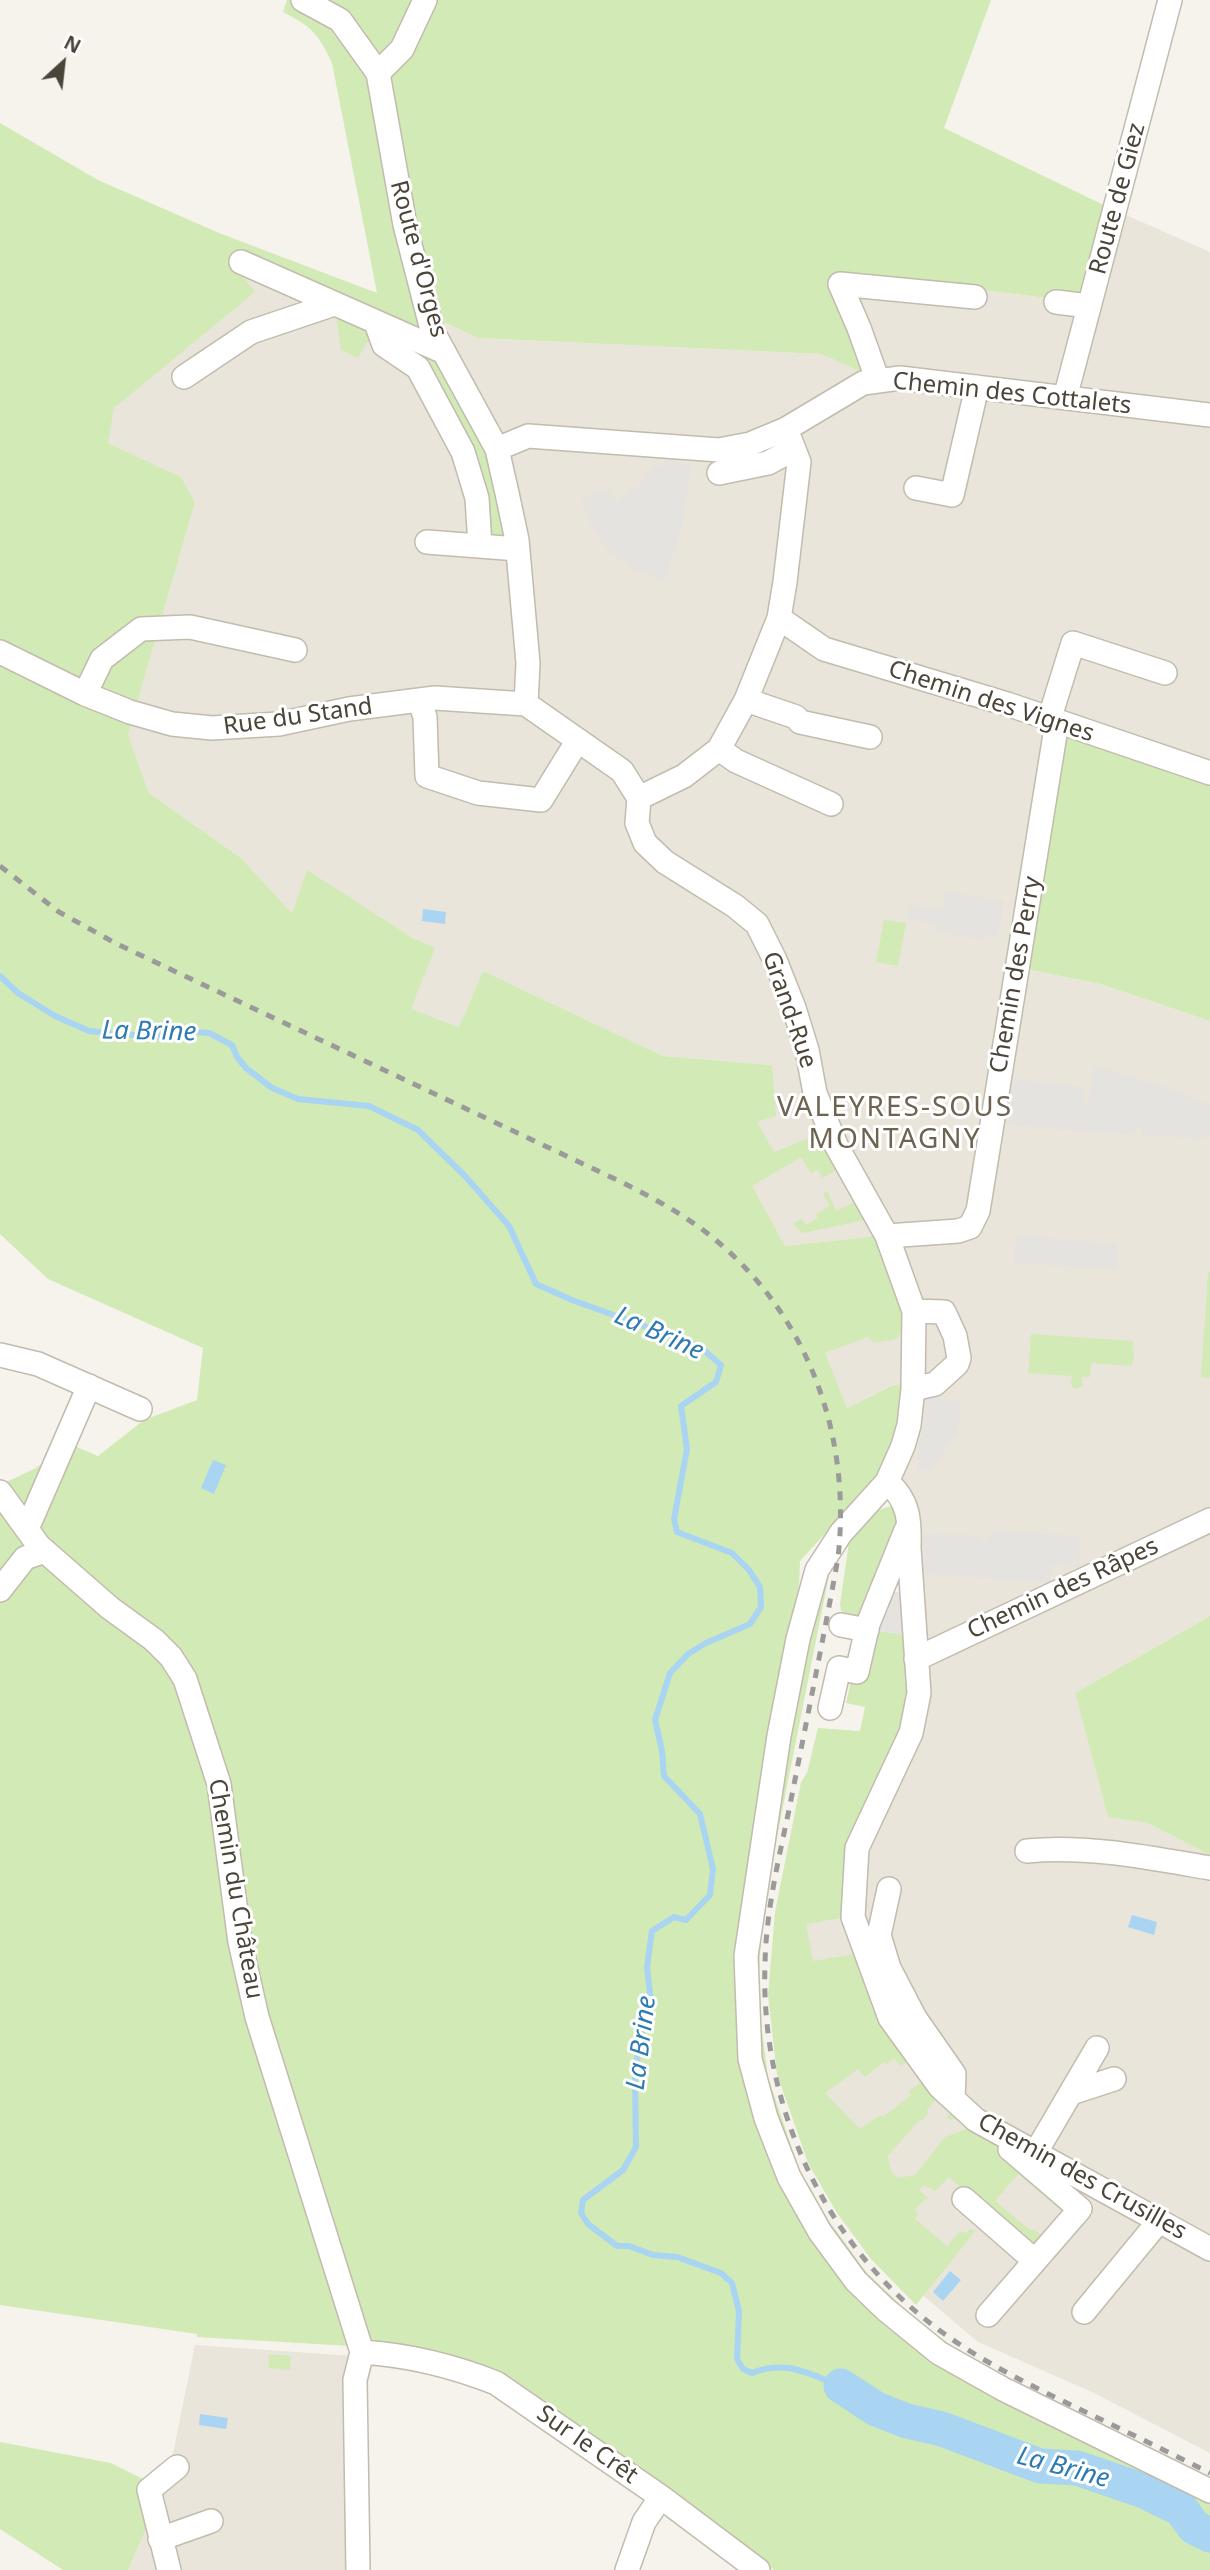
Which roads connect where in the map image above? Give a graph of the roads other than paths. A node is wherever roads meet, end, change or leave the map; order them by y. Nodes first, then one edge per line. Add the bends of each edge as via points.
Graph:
1 (303, 0) edge
2 (425, 0) edge
3 (1170, 0) edge
4 (378, 73) junction
5 (241, 262) dead end
6 (975, 297) dead end
7 (1056, 302) dead end
8 (334, 304) junction
9 (1089, 306) junction
10 (376, 323) junction
11 (444, 352) junction
12 (184, 377) dead end
13 (878, 381) junction
14 (976, 387) junction
15 (1065, 398) junction
16 (1210, 415) edge
17 (790, 439) junction
18 (497, 449) junction
19 (719, 473) dead end
20 (916, 488) dead end
21 (427, 542) dead end
22 (480, 545) junction
23 (517, 549) junction
24 (779, 618) junction
25 (295, 650) dead end
26 (0, 652) edge
27 (1165, 673) dead end
28 (85, 694) junction
29 (746, 700) junction
30 (420, 701) junction
31 (526, 704) junction
32 (1053, 721) junction
33 (870, 737) dead end
34 (578, 740) junction
35 (719, 749) junction
36 (1210, 773) edge
37 (639, 798) junction
38 (831, 804) dead end
39 (887, 1236) junction
40 (914, 1311) junction
41 (0, 1354) edge
42 (89, 1386) junction
43 (913, 1389) junction
44 (141, 1409) dead end
45 (887, 1482) junction
46 (0, 1492) edge
47 (1210, 1520) edge
48 (910, 1525) junction
49 (27, 1529) junction
50 (45, 1551) junction
51 (0, 1590) edge
52 (841, 1625) dead end
53 (867, 1630) junction
54 (916, 1659) junction
55 (831, 1708) dead end
56 (1027, 1851) dead end
57 (1210, 1868) edge
58 (889, 1889) dead end
59 (1097, 2048) dead end
60 (1114, 2079) dead end
61 (1071, 2093) junction
62 (953, 2099) junction
63 (976, 2120) junction
64 (1036, 2152) junction
65 (964, 2199) dead end
66 (1159, 2221) junction
67 (1210, 2249) edge
68 (1035, 2261) junction
69 (1084, 2312) dead end
70 (988, 2315) dead end
71 (362, 2352) junction
72 (177, 2467) dead end
73 (1210, 2491) edge
74 (661, 2497) junction
75 (212, 2521) dead end
76 (160, 2539) junction
77 (169, 2570) edge
78 (358, 2570) edge
79 (627, 2570) edge
80 (758, 2570) edge

1 - 4 street, Route d'Orges via 340,20
2 - 4 street via 402,49
3 - 9 street, Route de Giez
4 - 11 street, Route d'Orges via 405,225 432,330
5 - 8 street
6 - 13 street via 840,284
7 - 9 street
8 - 10 street
8 - 12 street via 251,332
9 - 15 street, Route de Giez
10 - 11 street
10 - 22 street via 384,345 418,368 463,452 477,498
11 - 18 street, Route d'Orges
13 - 14 street, Chemin des Cottalets via 900,378
13 - 17 street, Chemin des Cottalets via 863,383
14 - 15 street, Chemin des Cottalets
14 - 20 street via 952,495
15 - 16 street, Chemin des Cottalets
17 - 18 street, Chemin des Cottalets via 719,450 527,436
17 - 19 street via 768,463
17 - 24 street via 799,462
18 - 23 street, Route d'Orges
21 - 22 street
22 - 23 street
23 - 31 street, Route d'Orges via 528,663
24 - 29 street
24 - 32 street, Chemin des Vignes via 824,649
25 - 28 street via 191,627 141,629 102,659
26 - 28 street, Rue du Stand
27 - 32 street, Chemin des Perry via 1073,643
28 - 30 street, Rue du Stand via 172,724 212,728 279,724 348,709
29 - 33 street via 800,722
29 - 35 street
30 - 31 street, Rue du Stand
30 - 34 street via 425,717 426,776 478,793 541,800
31 - 34 street
32 - 36 street, Chemin des Vignes
32 - 39 street, Chemin des Perry via 978,1211 970,1227 958,1231
34 - 37 street via 622,771
35 - 37 street via 684,776
35 - 38 street
37 - 39 street, Grand-Rue via 638,823 645,843 665,862 757,924 794,1008 815,1093 832,1135
39 - 40 street, Grand-Rue
40 - 43 street, Grand-Rue
40 - 43 street via 944,1312 959,1358 935,1384
41 - 42 street
42 - 44 street
42 - 49 street
43 - 45 street, Grand-Rue via 906,1435
45 - 48 street, Chemin des Crusilles via 904,1501
45 - 73 street, Grand-Rue via 841,1532 817,1570 779,1736 746,1956 750,2059 766,2119 789,2177 820,2232 856,2281 885,2309 939,2353 1003,2389
46 - 49 street, Chemin du Château
47 - 54 street, Chemin des Râpes
48 - 53 street
48 - 54 street, Chemin des Crusilles
49 - 50 street, Chemin du Château
50 - 51 street via 25,1558
50 - 71 street, Chemin du Château via 154,1640 186,1679 219,1784 240,1942 257,2017
52 - 53 street
53 - 55 street via 857,1672 839,1668
54 - 62 street, Chemin des Crusilles via 919,1693 911,1733 857,1848 853,1917 890,2018
56 - 57 street via 1055,1848
58 - 62 street via 879,1934 889,1968 915,2018 954,2074
59 - 61 street
60 - 61 street
61 - 64 street
62 - 63 street, Chemin des Crusilles
63 - 64 street, Chemin des Crusilles
63 - 68 street via 1080,2209
64 - 66 street, Chemin des Crusilles
65 - 68 street
66 - 67 street, Chemin des Crusilles
66 - 69 street
68 - 70 street
71 - 74 street, Sur le Crêt via 399,2354 496,2383
71 - 78 street via 355,2380
72 - 76 street via 149,2490
74 - 79 street via 644,2522
74 - 80 street, Sur le Crêt
75 - 76 street
76 - 77 street

